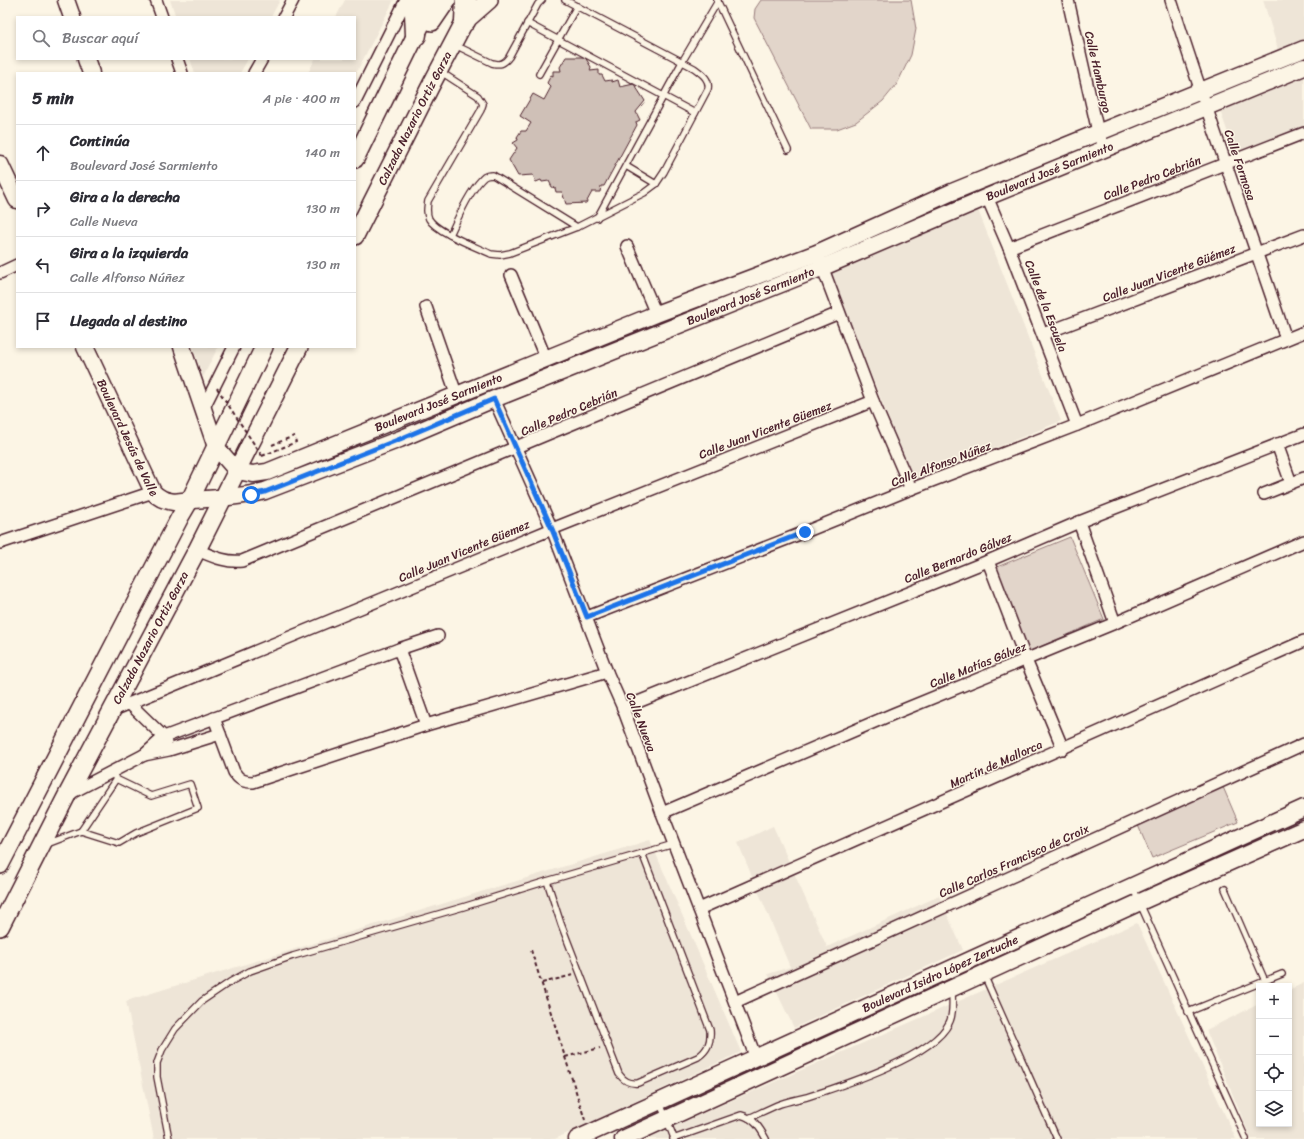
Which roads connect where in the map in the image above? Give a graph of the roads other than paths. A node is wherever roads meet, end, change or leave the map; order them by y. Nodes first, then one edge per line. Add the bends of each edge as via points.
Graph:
1 (66, 0) edge
2 (156, 0) edge
3 (292, 0) edge
4 (406, 0) edge
5 (420, 0) edge
6 (433, 0) edge
7 (447, 0) edge
8 (466, 0) edge
9 (476, 0) edge
10 (489, 0) edge
11 (542, 0) edge
12 (565, 0) edge
13 (717, 0) edge
14 (1068, 0) edge
15 (1172, 0) edge
16 (577, 6) junction
17 (72, 16) edge
18 (162, 16) edge
19 (284, 16) edge
20 (465, 22) junction
21 (527, 23) junction
22 (416, 35) junction
23 (559, 40) junction
24 (453, 44) junction
25 (1304, 49) edge
26 (86, 60) edge
27 (177, 60) edge
28 (261, 60) edge
29 (682, 62) junction
30 (1304, 67) edge
31 (439, 71) junction
32 (91, 72) edge
33 (182, 72) edge
34 (255, 72) edge
35 (539, 74) dead end
36 (1200, 90) junction
37 (664, 96) junction
38 (356, 100) edge
39 (1206, 107) junction
40 (696, 113) junction
41 (1098, 132) junction
42 (1304, 133) edge
43 (1104, 148) junction
44 (788, 150) dead end
45 (356, 157) edge
46 (1225, 163) junction
47 (0, 164) edge
48 (626, 166) junction
49 (656, 184) junction
50 (987, 197) junction
51 (16, 198) edge
52 (597, 218) junction
53 (577, 227) junction
54 (356, 234) edge
55 (450, 235) junction
56 (1304, 236) edge
57 (627, 246) dead end
58 (1009, 248) junction
59 (1257, 253) junction
60 (819, 260) junction
61 (16, 265) edge
62 (0, 272) edge
63 (511, 275) dead end
64 (426, 307) dead end
65 (839, 313) junction
66 (656, 314) junction
67 (1304, 332) edge
68 (1043, 334) junction
69 (1286, 339) junction
70 (85, 348) edge
71 (182, 348) edge
72 (234, 348) edge
73 (264, 348) edge
74 (298, 348) edge
75 (546, 359) junction
76 (457, 396) junction
77 (494, 399) junction
78 (873, 401) junction
79 (203, 409) junction
80 (392, 422) junction
81 (1077, 425) junction
82 (1304, 434) edge
83 (400, 439) junction
84 (1278, 444) junction
85 (216, 447) junction
86 (516, 448) junction
87 (237, 471) junction
88 (1304, 478) edge
89 (1291, 483) junction
90 (911, 489) junction
91 (153, 492) junction
92 (1264, 494) dead end
93 (223, 499) junction
94 (190, 500) junction
95 (1078, 522) junction
96 (552, 529) junction
97 (1304, 541) edge
98 (0, 543) edge
99 (197, 550) junction
100 (988, 561) junction
101 (587, 617) junction
102 (1114, 623) junction
103 (438, 636) dead end
104 (1304, 641) edge
105 (399, 649) junction
106 (1026, 660) junction
107 (607, 672) junction
108 (130, 704) junction
109 (623, 708) junction
110 (112, 711) junction
111 (214, 718) junction
112 (426, 725) junction
113 (220, 734) junction
114 (164, 737) junction
115 (1304, 744) edge
116 (1063, 748) junction
117 (169, 750) junction
118 (144, 755) junction
119 (114, 775) junction
120 (67, 795) junction
121 (662, 813) junction
122 (1301, 822) edge
123 (81, 831) junction
124 (674, 844) junction
125 (41, 847) junction
126 (642, 853) junction
127 (0, 865) edge
128 (547, 881) junction
129 (1132, 887) junction
130 (1224, 889) dead end
131 (1140, 902) junction
132 (699, 910) junction
133 (0, 927) edge
134 (944, 972) junction
135 (984, 974) junction
136 (1282, 974) dead end
137 (1265, 981) junction
138 (952, 989) junction
139 (735, 1002) junction
140 (1188, 1012) junction
141 (756, 1058) junction
142 (660, 1102) junction
143 (750, 1118) junction
144 (666, 1119) junction
145 (623, 1132) edge
146 (583, 1136) edge
147 (674, 1138) edge
148 (169, 1139) edge
149 (766, 1139) edge
150 (1057, 1139) edge
151 (1246, 1139) edge

1 - 17 street
2 - 18 street
3 - 19 street
4 - 38 street
5 - 22 highway via 415,12
6 - 22 main road
7 - 22 main road via 432,21
8 - 20 highway
9 - 20 main road, Calzada Nazario Ortiz Garza
10 - 20 main road
11 - 21 lane
12 - 16 lane
13 - 29 lane
13 - 44 lane
14 - 41 street, Calle Hamburgo
15 - 36 street, Calle Formosa
16 - 23 lane
16 - 29 lane
20 - 24 main road, Calzada Nazario Ortiz Garza
21 - 23 lane
21 - 24 lane via 509,57 502,64 492,63
22 - 45 main road
23 - 35 lane
23 - 37 lane
24 - 31 main road, Calzada Nazario Ortiz Garza
25 - 36 street, Boulevard José Sarmiento
26 - 32 street
27 - 33 street
28 - 34 street
29 - 37 lane
29 - 40 lane via 706,78 709,85
30 - 39 street, Boulevard José Sarmiento
31 - 54 main road, Calzada Nazario Ortiz Garza
31 - 55 lane via 478,96 483,104 428,201 426,209 430,220 437,228
36 - 39 street, Calle Formosa
36 - 41 street, Boulevard José Sarmiento
37 - 40 lane
37 - 48 lane
39 - 43 street, Boulevard José Sarmiento
39 - 46 street, Calle Formosa
40 - 49 lane
41 - 43 street, Calle Hamburgo
41 - 60 street, Boulevard José Sarmiento via 952,192
42 - 46 street, Calle Pedro Cebrián
43 - 50 street, Boulevard José Sarmiento
46 - 58 street, Calle Pedro Cebrián
46 - 59 street, Calle Formosa
47 - 51 street
48 - 49 lane
48 - 52 lane
49 - 52 lane via 644,194
50 - 58 street, Calle de la Escuela
50 - 60 street, Boulevard José Sarmiento
52 - 53 lane
53 - 55 lane via 500,255 491,254
53 - 55 lane via 493,175 487,175 482,178 467,201
56 - 59 street, Calle Juan Vicente Güémez
57 - 66 street
58 - 68 street, Calle de la Escuela
59 - 68 street, Calle Juan Vicente Güémez
59 - 69 street, Calle Formosa
60 - 65 street
60 - 66 street, Boulevard José Sarmiento
60 - 77 street, Boulevard José Sarmiento
61 - 62 street
63 - 75 street
64 - 76 street
65 - 78 street
65 - 86 street, Calle Pedro Cebrián
66 - 75 street, Boulevard José Sarmiento
67 - 69 street, Calle Alfonso Núñez
68 - 81 street, Calle de la Escuela
69 - 81 street, Calle Alfonso Núñez
70 - 91 street, Boulevard Jesús de Valle
71 - 79 street
72 - 79 street
73 - 85 main road
74 - 87 main road, Calzada Nazario Ortiz Garza
75 - 76 street, Boulevard José Sarmiento
76 - 80 street, Boulevard José Sarmiento
77 - 83 street, Boulevard José Sarmiento
77 - 86 street, Calle Nueva
78 - 90 street
78 - 96 street, Calle Juan Vicente Güemez
79 - 85 street
80 - 83 street
80 - 87 street, Boulevard José Sarmiento via 266,472 253,474
81 - 90 street, Calle Alfonso Núñez
82 - 84 street, Calle Bernardo Gálvez
83 - 93 street, Boulevard José Sarmiento via 265,492
84 - 89 street
84 - 95 street, Calle Bernardo Gálvez
85 - 87 street
85 - 94 main road
86 - 96 street, Calle Nueva
86 - 99 street, Calle Pedro Cebrián via 242,561 222,560
87 - 93 main road, Calzada Nazario Ortiz Garza
88 - 89 street
89 - 92 street
90 - 101 street, Calle Alfonso Núñez
91 - 94 street, Boulevard Jesús de Valle via 167,501
91 - 98 street
93 - 94 street, Boulevard José Sarmiento
93 - 99 main road, Calzada Nazario Ortiz Garza
94 - 127 main road
95 - 100 street, Calle Bernardo Gálvez
95 - 102 street
96 - 101 street, Calle Nueva
96 - 108 street, Calle Juan Vicente Güemez
97 - 102 street, Calle Matías Gálvez
99 - 110 main road, Calzada Nazario Ortiz Garza
100 - 106 street
100 - 109 street, Calle Bernardo Gálvez
101 - 107 street, Calle Nueva
102 - 106 street, Calle Matías Gálvez
103 - 105 street
104 - 116 street, Martín de Mallorca
105 - 111 street
105 - 112 street
106 - 116 street
106 - 121 street, Calle Matías Gálvez
107 - 109 street, Calle Nueva
107 - 112 street
108 - 110 street, Calle Juan Vicente Güemez
108 - 114 street
109 - 121 street, Calle Nueva
110 - 120 main road, Calzada Nazario Ortiz Garza
111 - 113 street
111 - 114 street
112 - 113 street via 253,782 243,782 237,778
113 - 117 street
114 - 117 street
114 - 118 street
115 - 139 street, Calle Carlos Francisco de Croix
116 - 132 street, Martín de Mallorca
117 - 118 street
118 - 119 street
119 - 120 street
119 - 123 lane
119 - 123 lane via 151,796 190,784 198,808 136,833 119,843
120 - 125 main road, Calzada Nazario Ortiz Garza
121 - 124 street, Calle Nueva
122 - 129 street, Boulevard Isidro López Zertuche
122 - 131 street, Boulevard Isidro López Zertuche
123 - 125 lane
124 - 126 lane
124 - 132 street, Calle Nueva
125 - 133 main road, Calzada Nazario Ortiz Garza
126 - 128 lane
126 - 128 lane via 711,1038 705,1051 698,1057 638,1083 631,1084 619,1074 560,924
128 - 148 lane via 463,908 293,956 250,971 216,990 175,1030 157,1063 158,1085
129 - 131 lane
129 - 134 street, Boulevard Isidro López Zertuche
130 - 137 lane
131 - 135 street, Boulevard Isidro López Zertuche
131 - 140 lane
132 - 139 street, Calle Nueva
134 - 138 street
134 - 141 street, Boulevard Isidro López Zertuche
135 - 138 street, Boulevard Isidro López Zertuche
135 - 150 lane
136 - 137 lane
137 - 140 lane
138 - 143 lane via 952,1016 949,1024 943,1032 905,1060 864,1077 781,1103
138 - 144 street, Boulevard Isidro López Zertuche
139 - 141 street, Calle Nueva
140 - 151 lane
141 - 142 street, Boulevard Isidro López Zertuche
142 - 144 lane
142 - 145 street, Boulevard Isidro López Zertuche
143 - 147 lane via 741,1115
143 - 149 lane
144 - 145 street, Boulevard Isidro López Zertuche
144 - 147 lane
145 - 146 street, Boulevard Isidro López Zertuche

